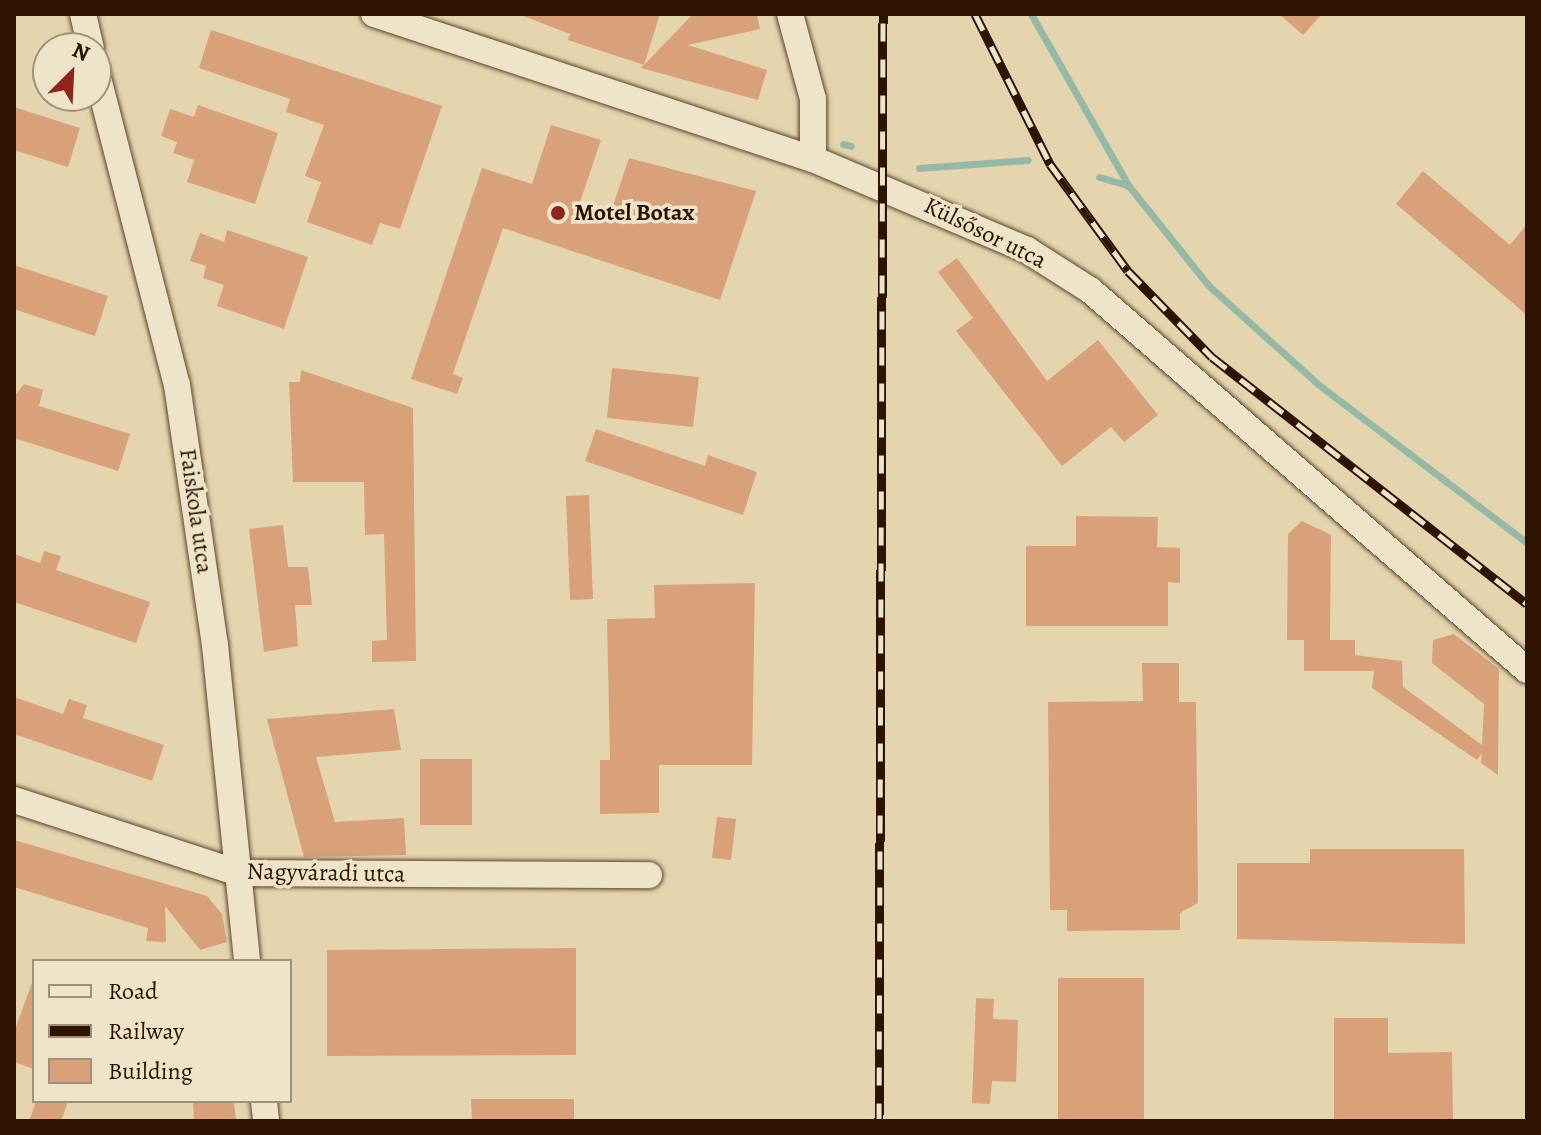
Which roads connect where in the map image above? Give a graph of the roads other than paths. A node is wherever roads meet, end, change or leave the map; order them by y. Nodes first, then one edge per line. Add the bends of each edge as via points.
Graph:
1 (374, 14) edge
2 (790, 14) edge
3 (107, 112) edge
4 (813, 159) junction
5 (1527, 670) edge
6 (14, 800) edge
7 (239, 873) junction
8 (649, 875) dead end
9 (247, 959) edge

1 - 4 street, Külsősor utca
2 - 4 street via 813,99
3 - 7 street, Faiskola utca via 177,385
4 - 5 street, Külsősor utca via 1027,250 1090,290
6 - 7 street, Nagyváradi utca
7 - 8 street, Nagyváradi utca
7 - 9 street, Faiskola utca

